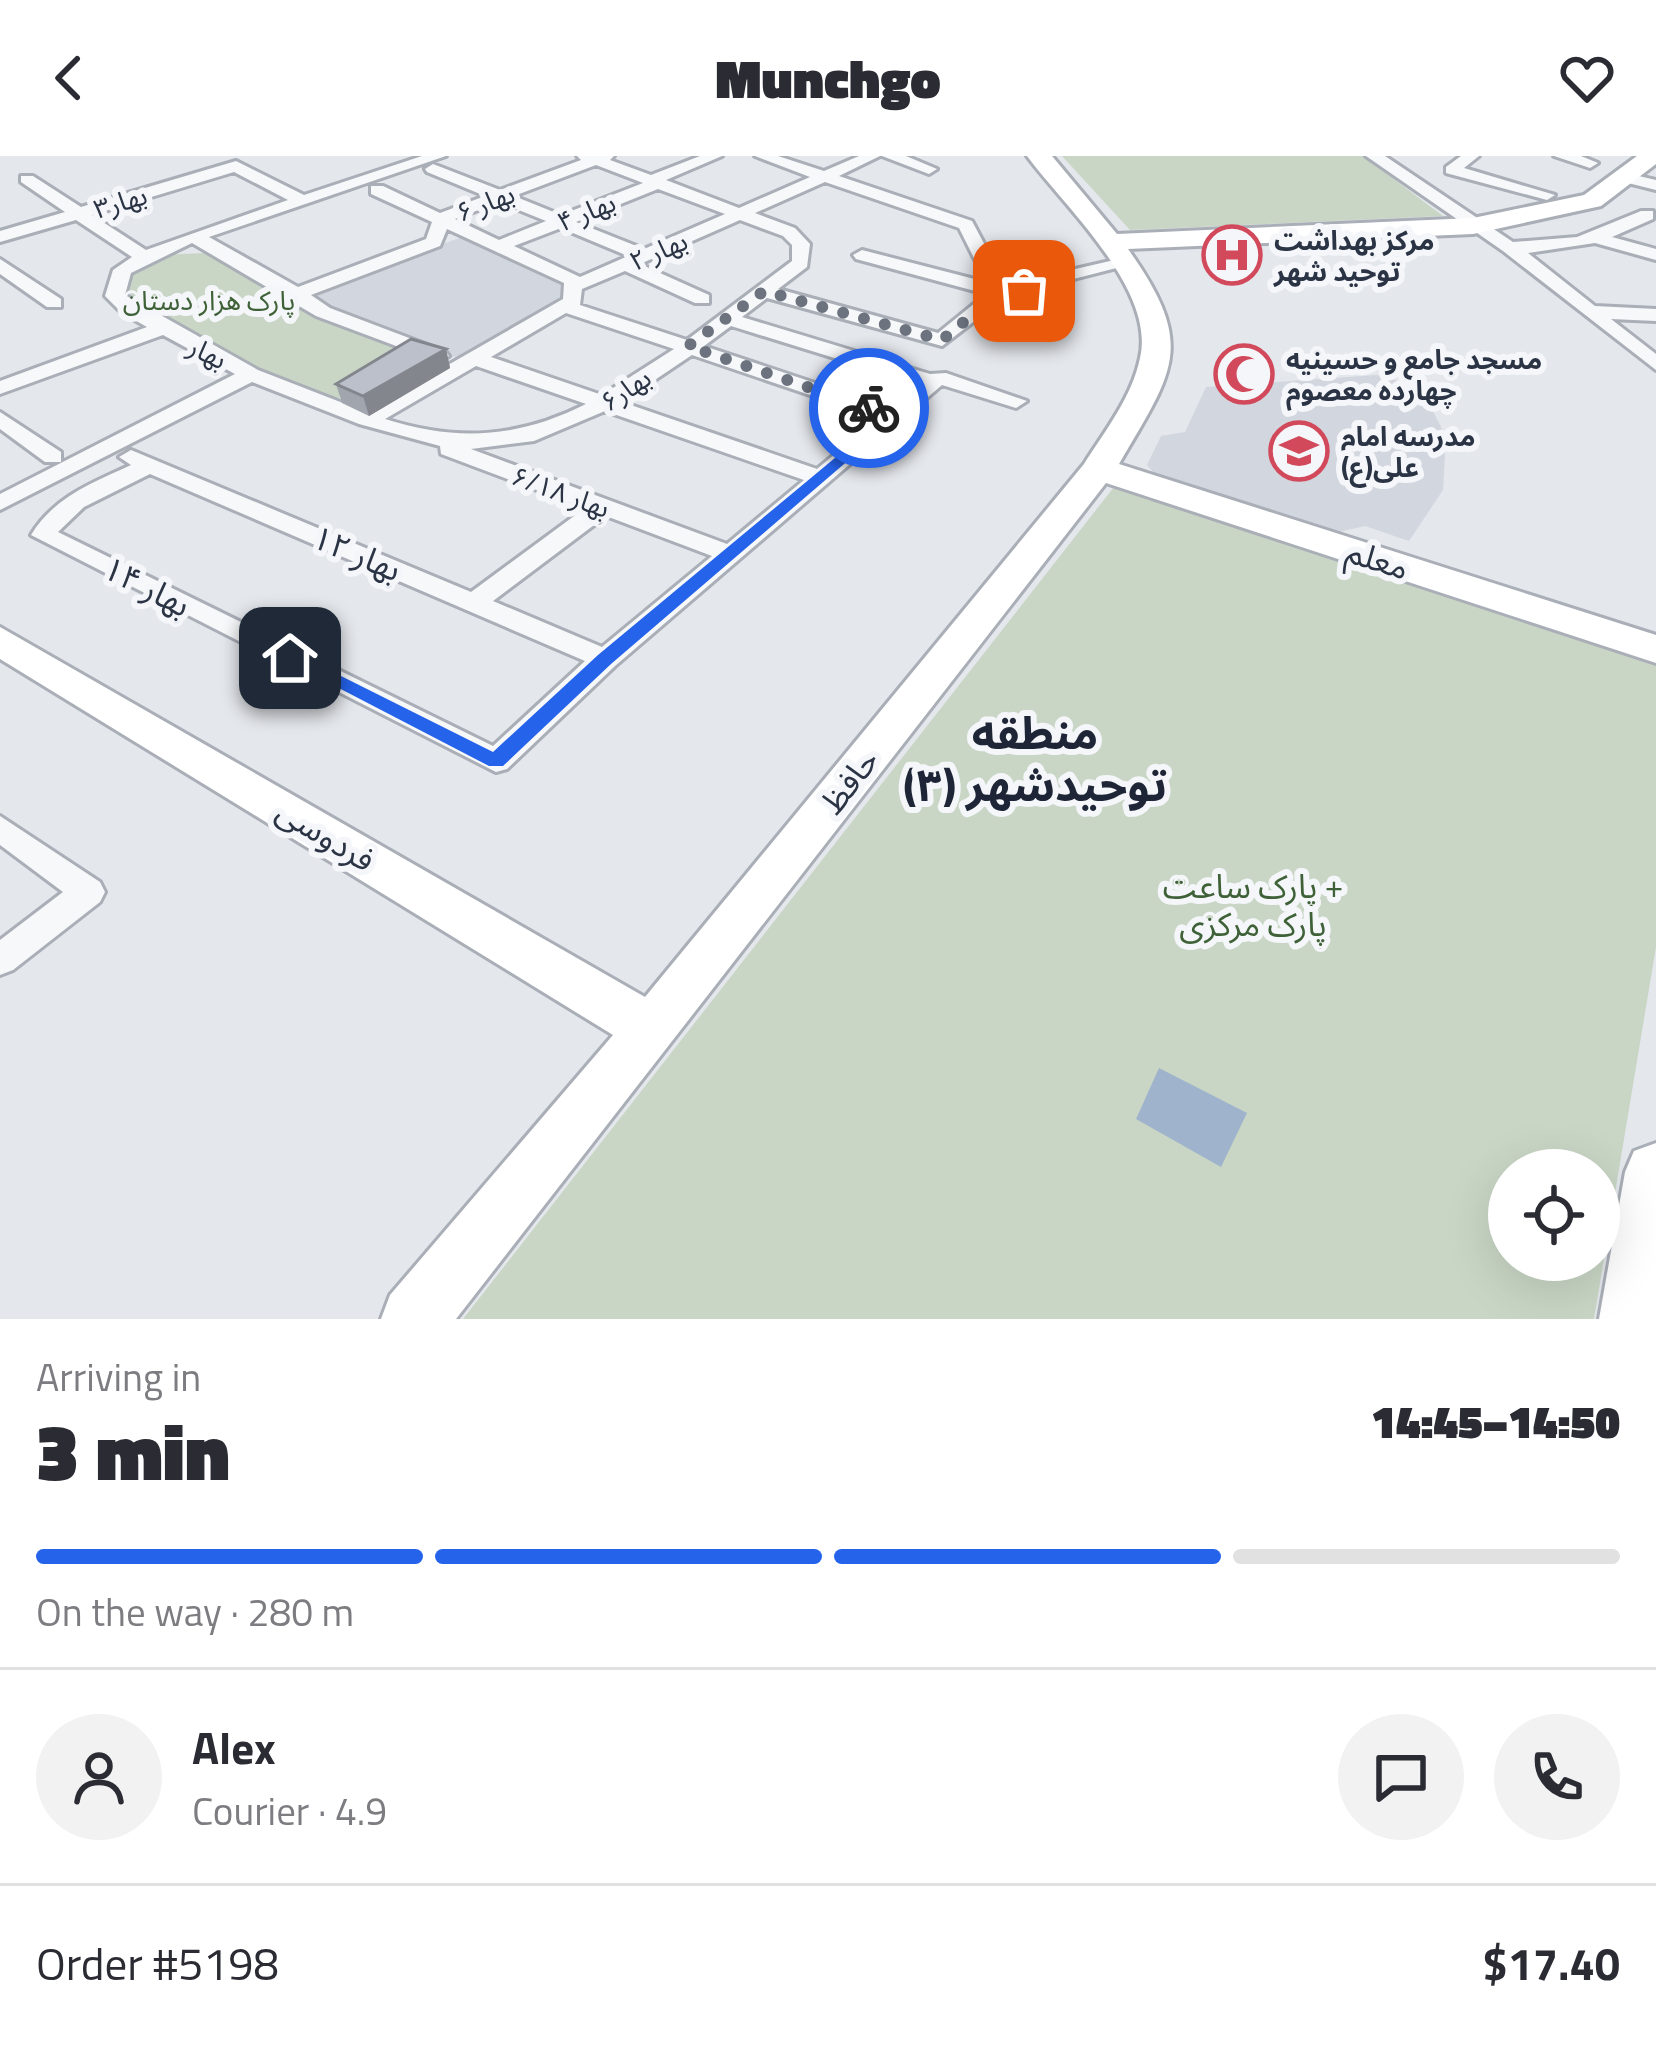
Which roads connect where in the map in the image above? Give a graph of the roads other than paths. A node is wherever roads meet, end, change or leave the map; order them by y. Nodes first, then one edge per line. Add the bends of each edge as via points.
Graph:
1 (714, 156) edge
2 (763, 156) edge
3 (872, 156) edge
4 (890, 156) edge
5 (1040, 156) edge
6 (1374, 156) edge
7 (1388, 156) edge
8 (1471, 156) edge
9 (1562, 156) edge
10 (1652, 156) edge
11 (596, 157) edge
12 (431, 160) edge
13 (1590, 163) dead end
14 (1435, 166) junction
15 (929, 169) dead end
16 (825, 177) junction
17 (1626, 178) junction
18 (27, 179) dead end
19 (655, 182) junction
20 (1656, 185) edge
21 (377, 190) dead end
22 (1547, 195) dead end
23 (499, 196) junction
24 (303, 201) junction
25 (80, 213) junction
26 (742, 213) junction
27 (1653, 213) edge
28 (442, 218) junction
29 (559, 222) junction
30 (1473, 226) junction
31 (0, 237) edge
32 (195, 237) junction
33 (1600, 239) junction
34 (507, 243) junction
35 (1509, 247) junction
36 (1114, 253) junction
37 (862, 255) dead end
38 (1656, 255) edge
39 (142, 256) junction
40 (645, 256) junction
41 (625, 264) junction
42 (0, 266) edge
43 (764, 291) junction
44 (1000, 292) junction
45 (296, 294) junction
46 (569, 296) junction
47 (701, 299) dead end
48 (54, 303) dead end
49 (1594, 312) junction
50 (1656, 315) edge
51 (725, 318) junction
52 (160, 329) junction
53 (688, 346) junction
54 (469, 362) junction
55 (1656, 364) edge
56 (251, 374) junction
57 (933, 382) junction
58 (0, 388) edge
59 (608, 400) junction
60 (1016, 401) dead end
61 (893, 416) junction
62 (0, 419) edge
63 (381, 424) junction
64 (109, 447) junction
65 (53, 457) dead end
66 (150, 464) junction
67 (1099, 469) junction
68 (821, 478) junction
69 (0, 503) edge
70 (602, 507) junction
71 (730, 554) junction
72 (474, 603) junction
73 (0, 640) edge
74 (1656, 649) edge
75 (605, 659) junction
76 (0, 828) edge
77 (0, 960) edge
78 (652, 1030) junction
79 (1656, 1172) edge
80 (413, 1319) edge
81 (1632, 1319) edge

1 - 19 street, بهار ۴
2 - 16 street
3 - 16 street, بهار ۲
4 - 15 street
5 - 36 main road, حافظ
6 - 30 street
7 - 14 street
8 - 14 street
9 - 13 street
10 - 17 main road
11 - 19 street, بهار۶
11 - 23 street, بهار ۶
12 - 23 street
12 - 24 street
14 - 22 street
16 - 26 street, بهار ۲
16 - 44 street via 966,225
17 - 20 street
17 - 30 main road via 1575,206
18 - 25 street
19 - 26 street, بهار۶
19 - 29 street, بهار ۴
21 - 28 street
23 - 28 street, بهار ۶
23 - 29 street
24 - 25 street, بهار۳ via 236,166
24 - 32 street
25 - 31 street, بهار۳
25 - 39 street
26 - 40 street, بهار ۲
26 - 43 street, بهار۶ via 801,244 801,263
27 - 33 street
28 - 34 street
28 - 45 street via 434,242
29 - 34 street, بهار ۴
29 - 40 street
30 - 35 street
30 - 36 main road
32 - 39 street
32 - 45 street
33 - 35 street
33 - 38 street
34 - 46 street via 572,280
35 - 49 street
36 - 44 street via 1024,291
36 - 67 main road, حافظ via 1154,315 1158,341 1137,403
37 - 44 street
39 - 52 street, بهار via 122,270 115,296
40 - 41 street, بهار ۲
41 - 46 street, بهار ۲
41 - 47 street
42 - 48 street
43 - 44 street via 942,340
43 - 51 street, بهار۶
45 - 54 street via 323,312
46 - 53 street
46 - 54 street, بهار ۲
49 - 50 street
49 - 55 street
51 - 53 street, بهار۶
51 - 57 street
52 - 56 street, بهار
52 - 58 street
53 - 59 street, بهار۶
53 - 61 street
54 - 59 street
54 - 63 street, بهار ۲
56 - 63 street, بهار۶
56 - 64 street, بهار
57 - 60 street via 939,377
57 - 61 street
59 - 63 street, بهار۶ via 541,435 486,443
59 - 68 street
61 - 68 street
62 - 65 street
63 - 70 street, بهار ۶/۱۸
64 - 66 street, بهار ۱۲
64 - 69 street, بهار
66 - 72 street, بهار ۱۲
66 - 75 street, بهار ۱۴ via 67,508 44,535 496,761
67 - 74 main road, معلم
67 - 78 main road, حافظ
68 - 71 street
70 - 71 street, بهار ۶/۱۸
70 - 72 street
71 - 75 street
72 - 75 street, بهار ۱۲
73 - 78 main road, فردوسی
76 - 77 street via 88,892
78 - 80 main road, حافظ
79 - 81 main road

